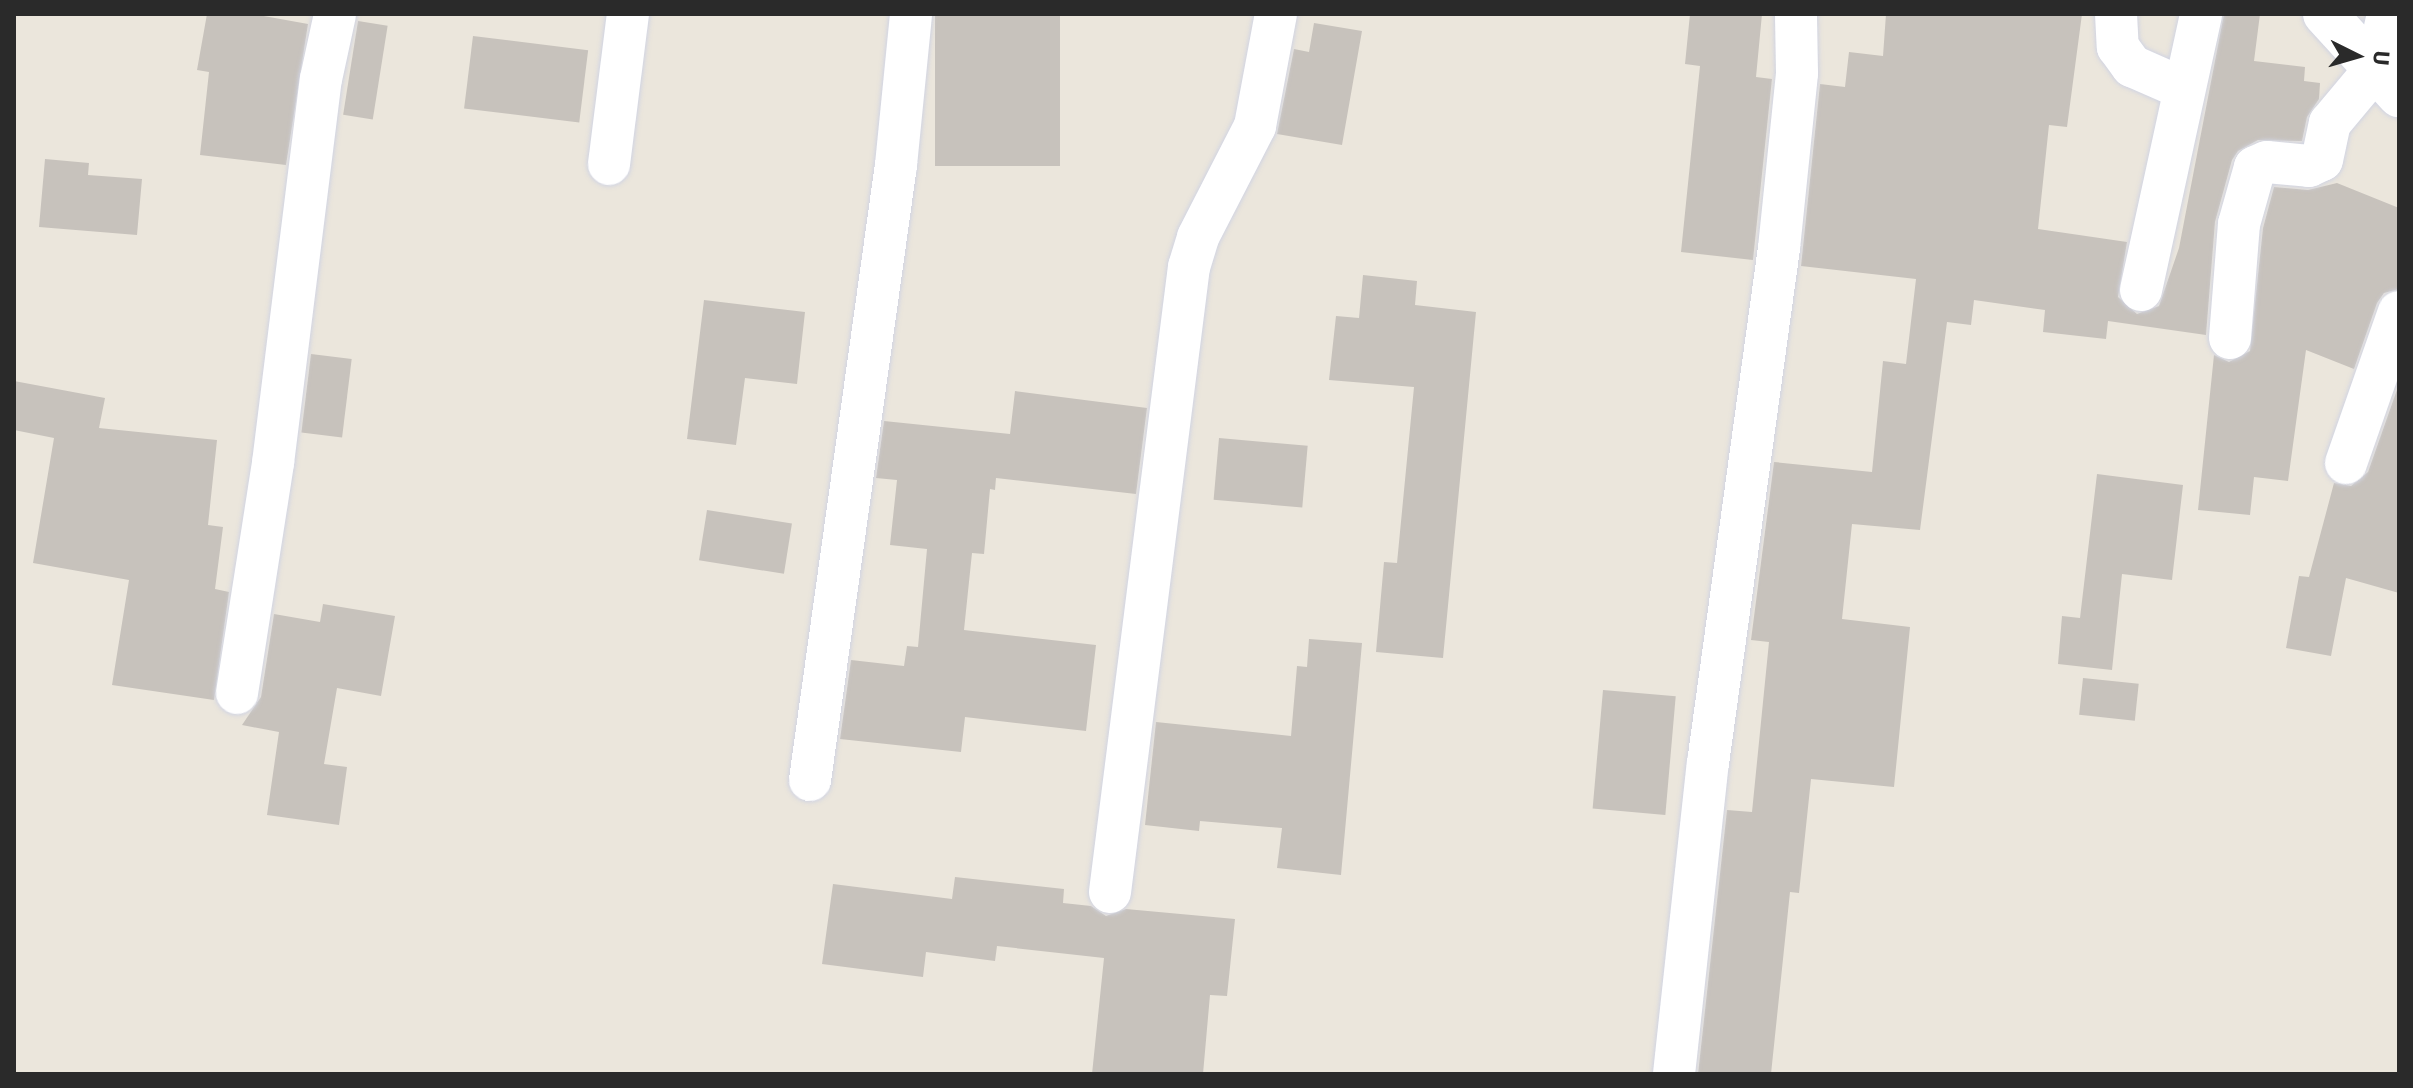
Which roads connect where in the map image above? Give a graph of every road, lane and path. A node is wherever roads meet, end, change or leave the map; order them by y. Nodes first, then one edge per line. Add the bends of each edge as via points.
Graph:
1 (335, 14) edge
2 (628, 14) edge
3 (911, 14) edge
4 (1276, 14) edge
5 (1796, 14) edge
6 (2116, 14) edge
7 (2201, 14) edge
8 (2325, 14) edge
9 (2388, 14) edge
10 (2387, 82) edge
11 (2182, 88) junction
12 (609, 164) dead end
13 (2141, 290) dead end
14 (2399, 312) edge
15 (2230, 338) dead end
16 (2346, 463) dead end
17 (237, 693) dead end
18 (810, 780) dead end
19 (1110, 892) dead end
20 (1674, 1074) edge

1 - 17 street via 321,79 273,463
2 - 12 street
3 - 18 street via 896,165
4 - 19 street via 1255,126 1198,237 1189,267
5 - 20 street via 1797,73 1779,248 1708,763
6 - 11 street via 2118,47 2132,66
7 - 11 street
8 - 10 street
9 - 10 street
10 - 15 street via 2330,123 2318,164 2267,162 2255,167 2239,224
11 - 13 street
14 - 16 street

